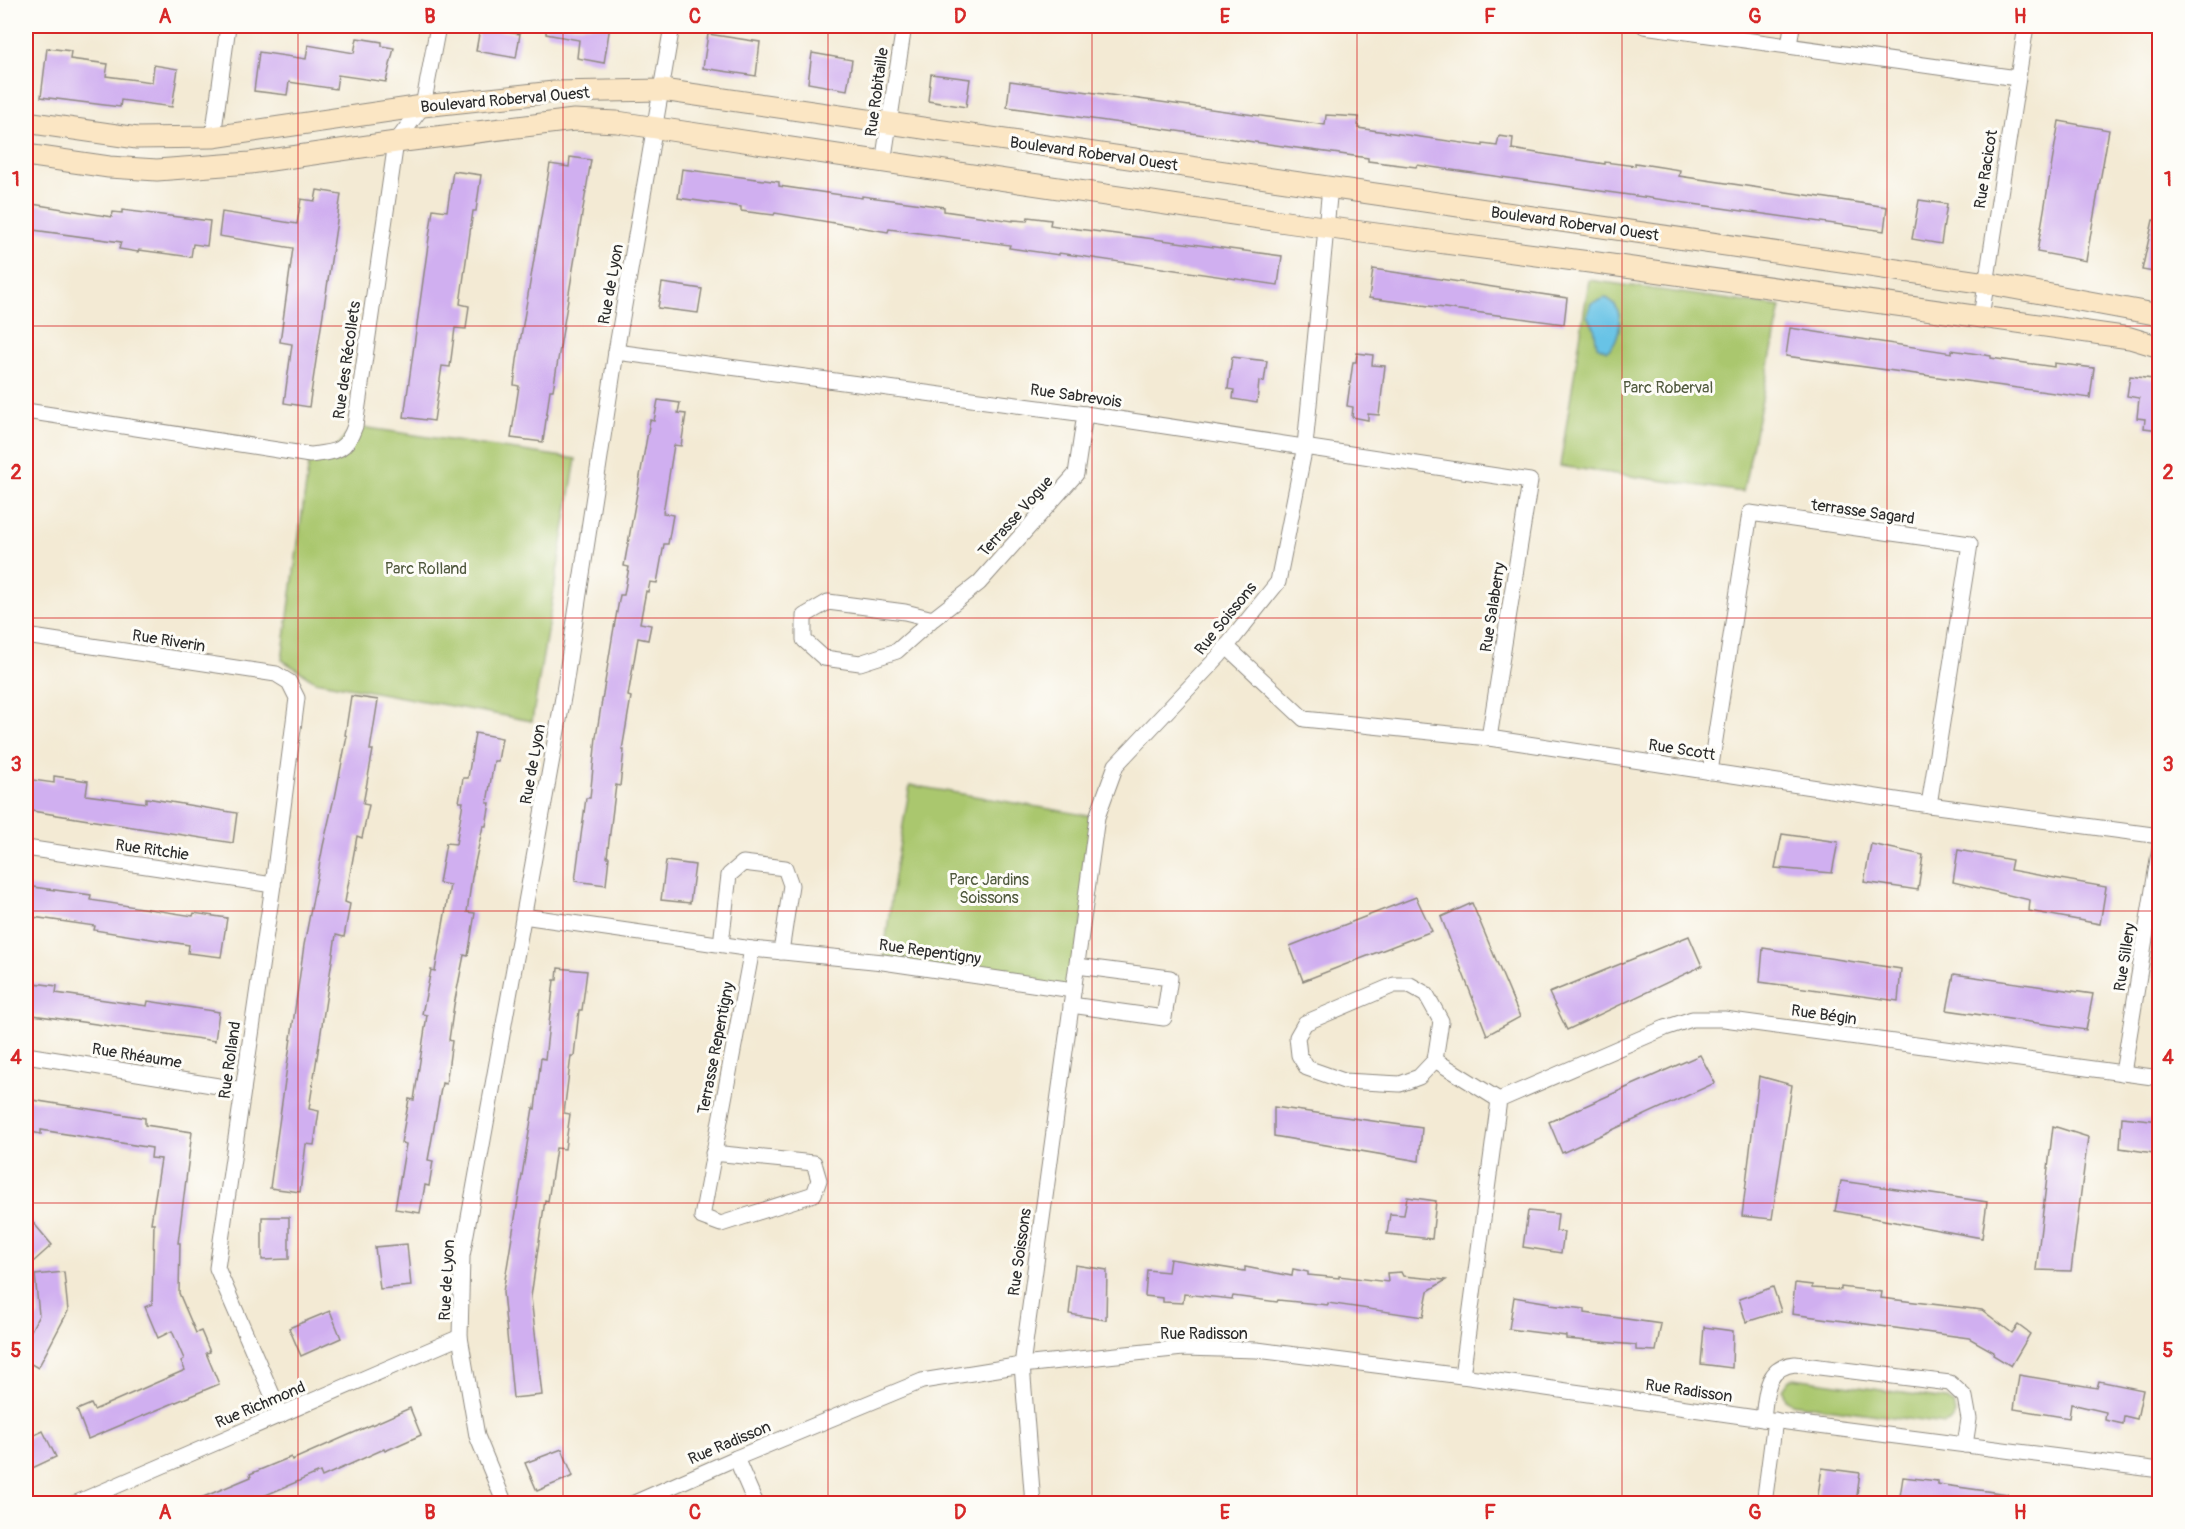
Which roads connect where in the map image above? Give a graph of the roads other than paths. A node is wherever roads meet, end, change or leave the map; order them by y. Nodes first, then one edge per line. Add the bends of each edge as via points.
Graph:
1 (228, 26) edge
2 (438, 26) edge
3 (672, 26) edge
4 (904, 26) edge
5 (1644, 26) edge
6 (1792, 26) edge
7 (2026, 26) edge
8 (1789, 46) junction
9 (2017, 78) junction
10 (662, 90) junction
11 (423, 106) junction
12 (26, 122) edge
13 (890, 123) junction
14 (655, 127) junction
15 (213, 137) junction
16 (396, 142) junction
17 (26, 155) edge
18 (883, 163) junction
19 (1330, 187) junction
20 (1326, 228) junction
21 (1986, 283) junction
22 (2160, 315) edge
23 (1981, 317) junction
24 (2160, 346) edge
25 (616, 352) junction
26 (26, 411) edge
27 (1085, 414) junction
28 (1305, 446) junction
29 (1530, 481) joint
30 (933, 619) junction
31 (26, 636) edge
32 (1226, 646) junction
33 (297, 698) joint
34 (1489, 738) junction
35 (1710, 771) junction
36 (1929, 805) junction
37 (2160, 836) edge
38 (2160, 847) edge
39 (26, 848) edge
40 (273, 885) junction
41 (523, 916) junction
42 (721, 944) junction
43 (752, 949) junction
44 (780, 952) junction
45 (1077, 966) junction
46 (1073, 990) junction
47 (1071, 1005) junction
48 (26, 1055) edge
49 (1435, 1060) junction
50 (2123, 1073) junction
51 (2160, 1078) edge
52 (243, 1090) junction
53 (1499, 1100) junction
54 (713, 1153) junction
55 (460, 1337) junction
56 (1022, 1365) junction
57 (1462, 1376) junction
58 (281, 1415) junction
59 (1768, 1419) junction
60 (1965, 1445) junction
61 (736, 1458) junction
62 (2160, 1470) edge
63 (74, 1503) edge
64 (505, 1503) edge
65 (632, 1503) edge
66 (756, 1503) edge
67 (1033, 1503) edge
68 (1764, 1503) edge

1 - 15 street
2 - 11 street
3 - 10 street, Rue de Lyon
4 - 13 street, Rue Robitaille
5 - 8 street
6 - 8 street
7 - 9 street, Rue Racicot
8 - 9 street
9 - 21 street, Rue Racicot
10 - 11 street, Boulevard Roberval Ouest via 554,92
10 - 13 street, Boulevard Roberval Ouest
10 - 14 street, Rue de Lyon
11 - 15 street, Boulevard Roberval Ouest
11 - 16 street, Rue des Récollets
12 - 15 street, Boulevard Roberval Ouest via 137,138
13 - 18 street, Rue Robitaille
13 - 19 street, Boulevard Roberval Ouest
14 - 16 street, Boulevard Roberval Ouest via 574,120
14 - 18 street, Boulevard Roberval Ouest
14 - 25 street, Rue de Lyon
16 - 17 street, Boulevard Roberval Ouest via 250,163 158,170
16 - 26 street, Rue des Récollets via 356,426 350,441 331,453 310,455
18 - 20 street, Boulevard Roberval Ouest
19 - 20 street, Rue Soissons
19 - 21 street, Boulevard Roberval Ouest
20 - 23 street, Boulevard Roberval Ouest
20 - 28 street, Rue Soissons
21 - 22 street, Boulevard Roberval Ouest
21 - 23 street, Rue Racicot
23 - 24 street, Boulevard Roberval Ouest via 2130,338
25 - 27 street, Rue Sabrevois
25 - 41 street, Rue de Lyon via 564,692
27 - 28 street, Rue Sabrevois
27 - 30 street, Terrasse Vogue via 1076,474 979,583
28 - 29 street, Rue Sabrevois
28 - 32 street, Rue Soissons via 1278,582
29 - 34 street, Rue Salaberry
30 - 30 street, Terrasse Vogue via 828,602 804,616 804,640 824,658 860,663 897,651
31 - 33 street, Rue Riverin via 276,674 289,682
32 - 34 street, Rue Scott via 1304,719
32 - 45 street, Rue Soissons via 1116,765 1096,817
33 - 40 street, Rue Rolland
34 - 35 street, Rue Scott
35 - 36 street, Rue Scott
35 - 36 street, terrasse Sagard via 1750,513 1970,544
36 - 37 street, Rue Scott
38 - 50 street, Rue Sillery
39 - 40 street, Rue Ritchie
40 - 52 street, Rue Rolland
41 - 42 street, Rue Repentigny
41 - 55 street, Rue de Lyon via 462,1257
42 - 43 street, Rue Repentigny
42 - 44 street via 729,875 743,862 785,868 791,885
43 - 44 street, Rue Repentigny
43 - 54 street, Terrasse Repentigny
44 - 46 street, Rue Repentigny via 883,962
45 - 46 street, Rue Soissons
45 - 47 street via 1170,978 1164,1018
46 - 47 street, Rue Soissons
47 - 56 street, Rue Soissons
48 - 52 street, Rue Rhéaume
49 - 49 street via 1441,1021 1426,994 1410,985 1394,986 1305,1023 1297,1037 1299,1055 1307,1068 1344,1081 1400,1084 1419,1077
49 - 53 street
50 - 51 street, Rue Bégin
50 - 53 street, Rue Bégin via 1724,1019 1692,1019
52 - 58 street, Rue Rolland via 217,1268
53 - 57 street
54 - 54 street, Terrasse Repentigny via 814,1163 819,1180 814,1194 722,1224 702,1216
55 - 58 street, Rue Richmond
55 - 64 street, Rue de Lyon via 477,1436
56 - 57 street, Rue Radisson via 1183,1348 1257,1350
56 - 61 street, Rue Radisson via 922,1381
56 - 67 street, Rue Soissons
57 - 59 street, Rue Radisson
58 - 63 street, Rue Richmond
59 - 60 street, Rue Radisson
59 - 60 street via 1766,1394 1773,1373 1783,1365 1950,1383 1965,1397 1969,1419
59 - 68 street
60 - 62 street, Rue Radisson
61 - 65 street, Rue Radisson
61 - 66 street

